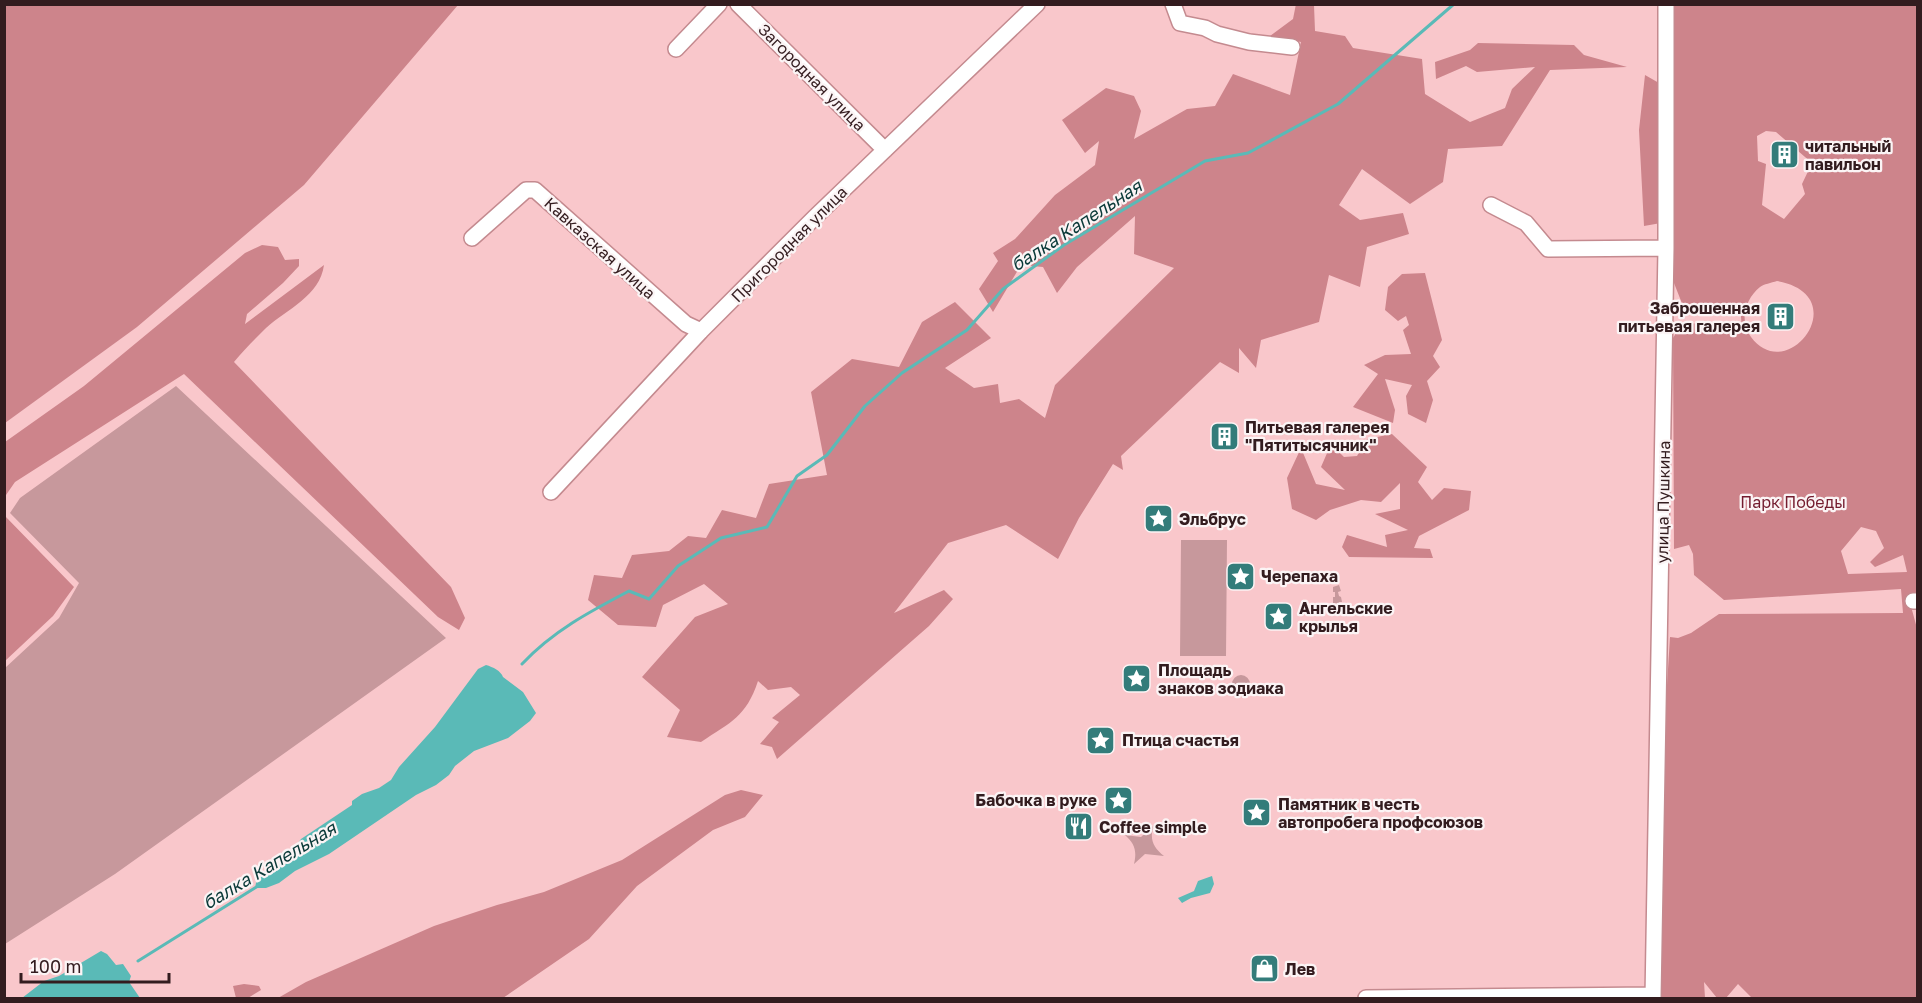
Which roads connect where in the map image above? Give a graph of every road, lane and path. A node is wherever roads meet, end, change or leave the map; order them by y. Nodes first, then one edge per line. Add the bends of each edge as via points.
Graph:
1 (719, 4) edge
2 (738, 4) edge
3 (1037, 4) edge
4 (1173, 4) edge
5 (1666, 4) edge
6 (1292, 47) dead end
7 (676, 49) dead end
8 (885, 150) junction
9 (1491, 205) dead end
10 (472, 238) dead end
11 (1666, 248) junction
12 (701, 331) junction
13 (551, 492) dead end
14 (1653, 997) edge
15 (1366, 999) edge

1 - 7 street
2 - 8 street, Загородная улица
3 - 8 street, Пригородная улица
4 - 6 street via 1179,23 1249,42
5 - 11 street, улица Пушкина
8 - 12 street, Пригородная улица
9 - 11 street via 1526,223 1548,249
10 - 12 street, Кавказская улица via 526,190 535,190 686,324
11 - 14 street, улица Пушкина
12 - 13 street, Пригородная улица
14 - 15 street

